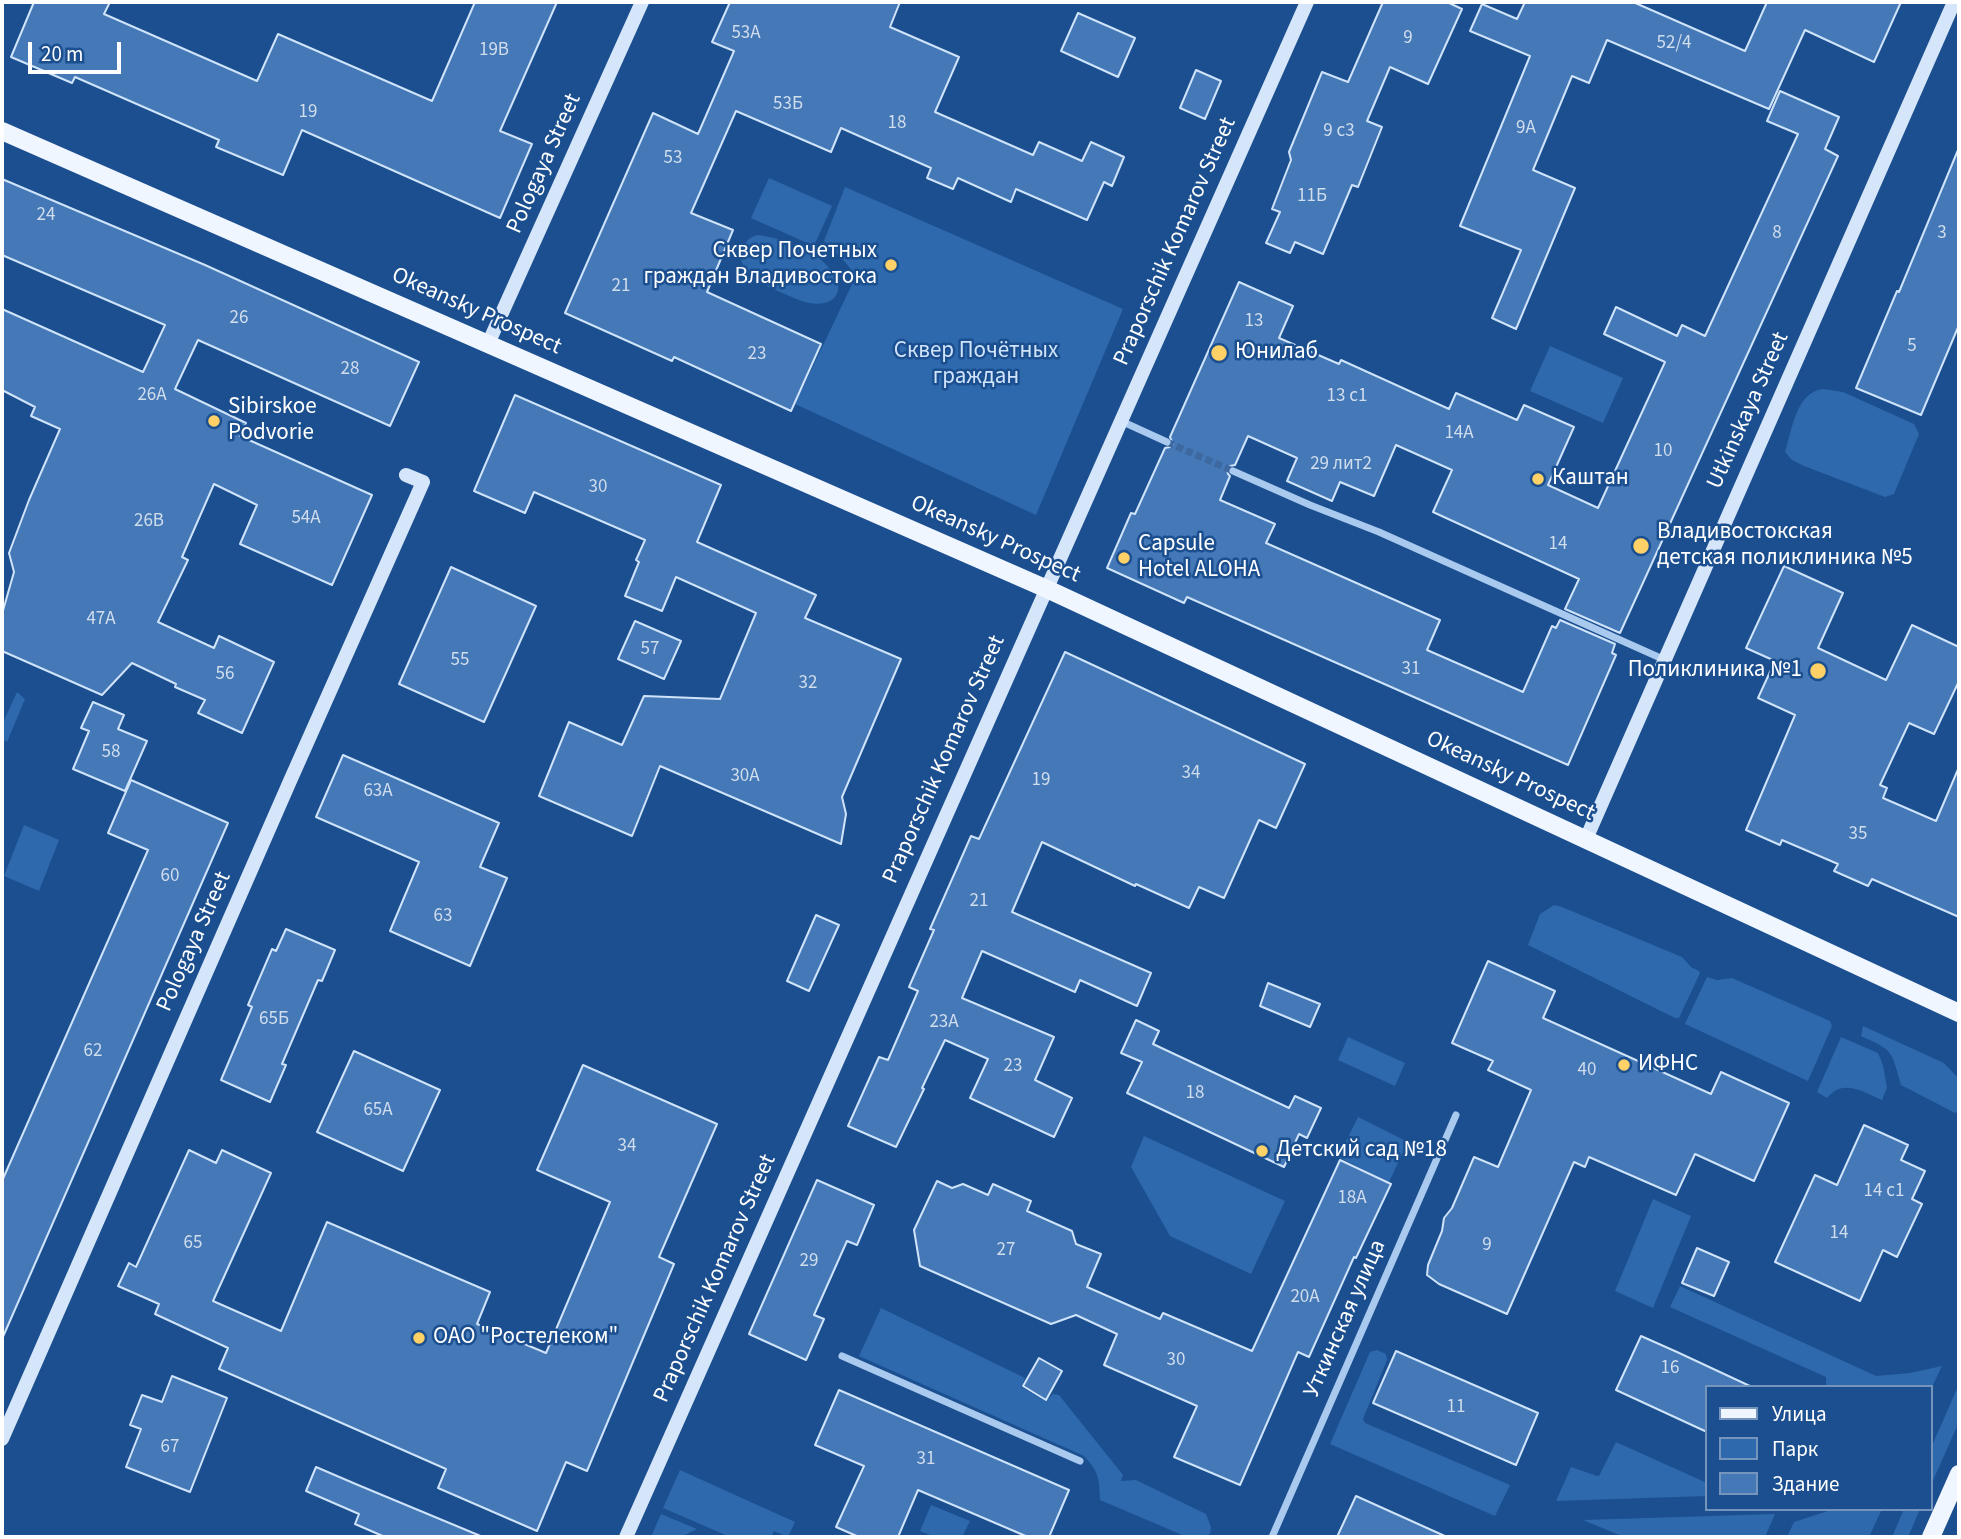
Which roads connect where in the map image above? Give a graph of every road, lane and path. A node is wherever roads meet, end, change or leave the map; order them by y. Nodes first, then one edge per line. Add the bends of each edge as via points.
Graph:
1 (642, 2) edge
2 (1307, 2) edge
3 (1954, 2) edge
4 (2, 131) edge
5 (488, 344) junction
6 (1121, 421) junction
7 (1167, 442) tunnel mouth
8 (1233, 471) tunnel mouth
9 (405, 475) dead end
10 (1047, 589) junction
11 (1665, 660) junction
12 (1586, 839) junction
13 (1959, 1013) edge
14 (1456, 1115) dead end
15 (842, 1356) dead end
16 (2, 1439) edge
17 (1080, 1461) dead end
18 (1959, 1474) edge
19 (626, 1537) edge
20 (1272, 1537) edge
21 (1931, 1537) edge

1 - 5 main road, Pologaya Street
2 - 6 main road, Praporschik Komarov Street
3 - 11 main road, Utkinskaya Street
4 - 5 main road, Okeansky Prospect
5 - 10 main road, Okeansky Prospect
6 - 7 street
6 - 10 main road, Praporschik Komarov Street
8 - 11 street
9 - 16 main road, Pologaya Street via 423,482
10 - 12 main road, Okeansky Prospect
10 - 19 main road, Praporschik Komarov Street
11 - 12 main road, Utkinskaya Street
12 - 13 main road, Okeansky Prospect
14 - 20 street, Уткинская улица
15 - 17 street
18 - 21 main road

